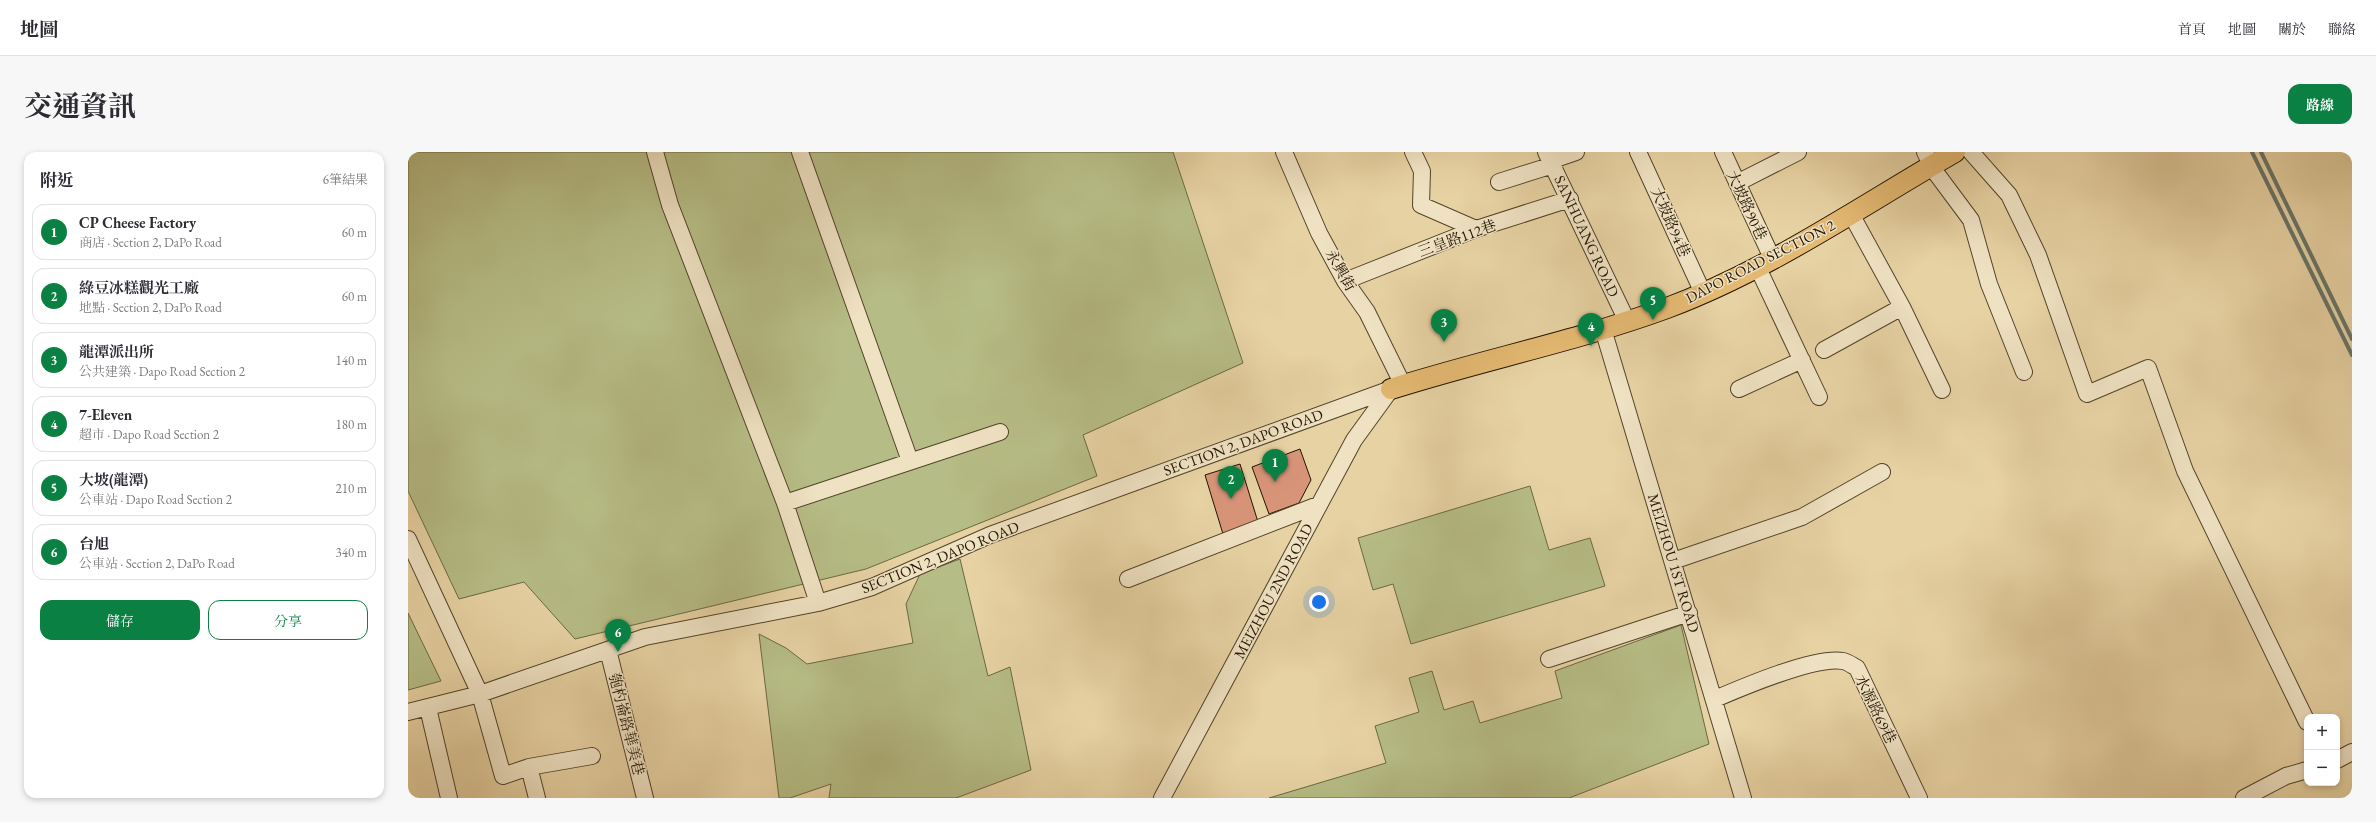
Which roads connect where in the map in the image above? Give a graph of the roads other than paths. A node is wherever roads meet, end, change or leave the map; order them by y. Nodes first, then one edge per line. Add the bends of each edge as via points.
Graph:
1 (655, 152) edge
2 (800, 152) edge
3 (1284, 152) edge
4 (1413, 152) edge
5 (1576, 152) edge
6 (1638, 152) edge
7 (1723, 152) edge
8 (1798, 152) edge
9 (1955, 152) edge
10 (1972, 152) edge
11 (1550, 159) edge
12 (1928, 159) edge
13 (1499, 182) dead end
14 (1737, 183) junction
15 (1570, 199) junction
16 (1851, 214) junction
17 (1476, 229) junction
18 (1765, 262) junction
19 (1345, 281) junction
20 (1703, 293) junction
21 (1902, 307) junction
22 (1627, 321) junction
23 (1603, 329) junction
24 (1824, 350) dead end
25 (1802, 360) junction
26 (2024, 372) dead end
27 (1397, 387) junction
28 (1739, 389) dead end
29 (1942, 390) dead end
30 (1819, 397) dead end
31 (1000, 432) dead end
32 (910, 461) junction
33 (1882, 472) dead end
34 (785, 503) junction
35 (1318, 505) junction
36 (408, 539) edge
37 (1673, 561) junction
38 (1128, 579) dead end
39 (818, 603) junction
40 (1689, 613) junction
41 (608, 650) junction
42 (1549, 659) dead end
43 (480, 694) junction
44 (1714, 699) junction
45 (428, 708) junction
46 (408, 712) edge
47 (2304, 716) edge
48 (2352, 752) edge
49 (592, 756) dead end
50 (2340, 758) edge
51 (529, 767) junction
52 (2304, 771) edge
53 (449, 798) edge
54 (537, 798) edge
55 (645, 798) edge
56 (1162, 798) edge
57 (1743, 798) edge
58 (1919, 798) edge
59 (2244, 798) edge

1 - 34 street via 670,205
2 - 32 street
3 - 19 street, 永興街 via 1319,232
4 - 17 street via 1422,171 1420,204
5 - 11 street
6 - 20 street, 大坡路94巷
7 - 14 street, 大坡路90巷
8 - 14 street
9 - 12 main road, DAPO ROAD SECTION 2
10 - 47 street via 2009,195 2032,242 2087,394 2148,368 2185,471
11 - 13 street
11 - 15 street, SANHUANG ROAD
12 - 16 main road, DAPO ROAD SECTION 2
12 - 26 street via 1932,169 1971,220 1989,284
14 - 18 street, 大坡路90巷
15 - 17 street, 三皇路112巷
15 - 22 street, SANHUANG ROAD
16 - 18 main road, DAPO ROAD SECTION 2
16 - 21 street
17 - 19 street, 三皇路112巷
18 - 20 main road, DAPO ROAD SECTION 2
18 - 25 street, 大坡路90巷
19 - 27 street, 永興街 via 1367,312
20 - 22 main road, DAPO ROAD SECTION 2
21 - 24 street
21 - 29 street
22 - 23 main road, DAPO ROAD SECTION 2
23 - 27 main road, DAPO ROAD SECTION 2
23 - 37 street, MEIZHOU 1ST ROAD
25 - 28 street
25 - 30 street, 大坡路90巷
27 - 35 street, MEIZHOU 2ND ROAD via 1354,440
27 - 39 street, SECTION 2, DAPO ROAD via 990,535 872,587
31 - 32 street
32 - 34 street
33 - 37 street via 1802,517
34 - 39 street
35 - 38 street
35 - 56 street, MEIZHOU 2ND ROAD
36 - 43 street
37 - 40 street, MEIZHOU 1ST ROAD
39 - 41 street, SECTION 2, DAPO ROAD via 645,637
40 - 42 street
40 - 44 street, MEIZHOU 1ST ROAD
41 - 43 street, SECTION 2, DAPO ROAD
41 - 55 street, 匏杓崙路華美巷
43 - 45 street, SECTION 2, DAPO ROAD
43 - 51 street via 503,776
44 - 57 street, MEIZHOU 1ST ROAD
44 - 58 street, 水源路69巷 via 1795,669 1829,661 1844,661 1856,668
45 - 46 street, SECTION 2, DAPO ROAD
45 - 53 street
48 - 50 street
49 - 51 street
51 - 54 street
52 - 59 street via 2286,776

